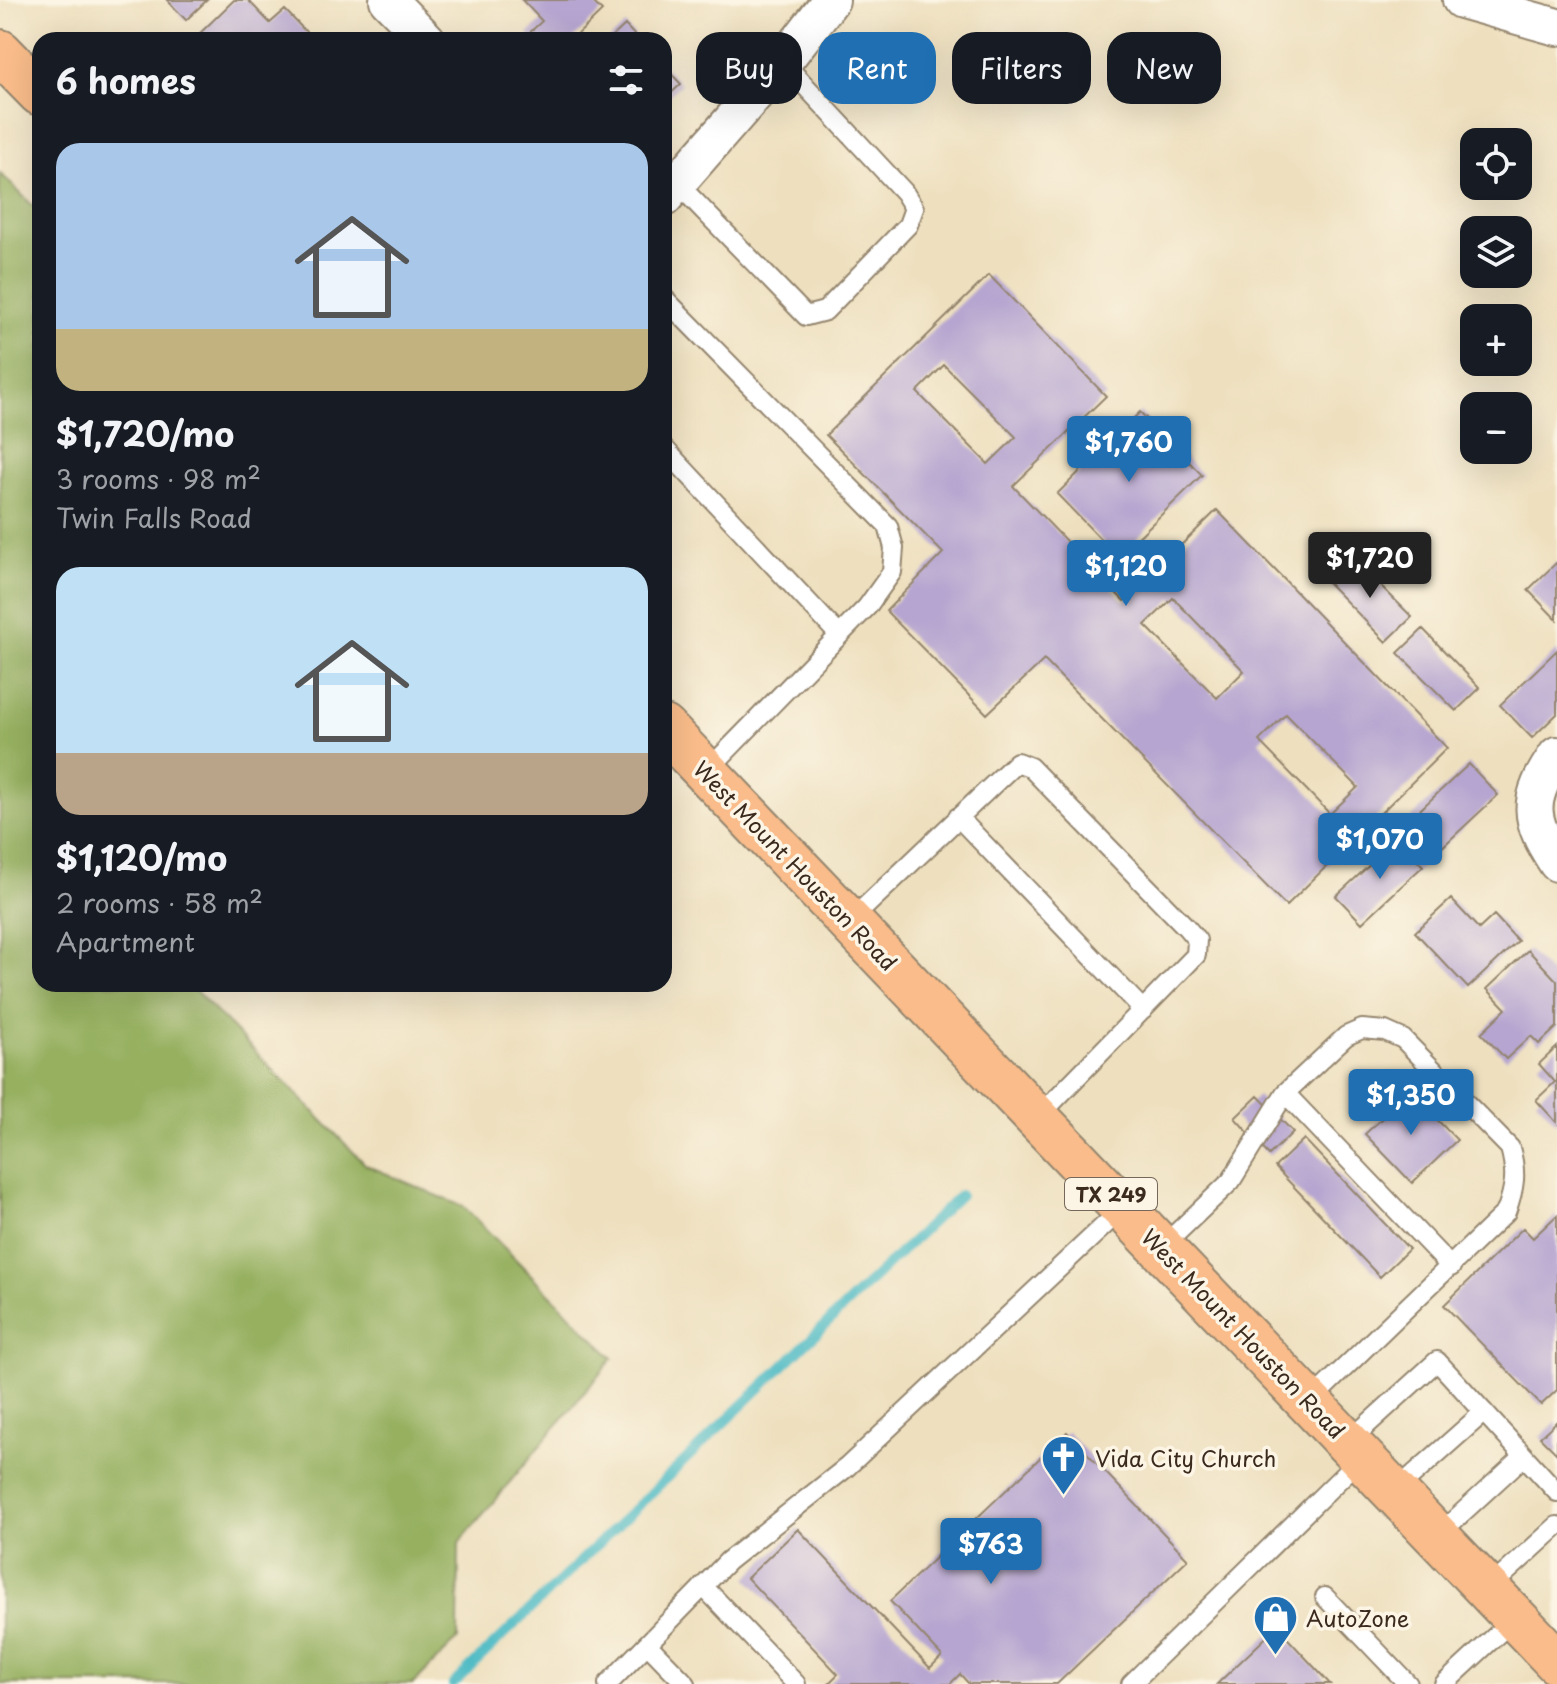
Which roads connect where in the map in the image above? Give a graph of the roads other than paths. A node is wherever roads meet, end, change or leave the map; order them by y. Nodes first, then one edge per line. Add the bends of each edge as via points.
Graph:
1 (388, 0) edge
2 (831, 0) edge
3 (1461, 0) edge
4 (1557, 27) edge
5 (419, 32) edge
6 (802, 37) edge
7 (0, 52) edge
8 (802, 82) edge
9 (32, 85) edge
10 (747, 104) edge
11 (672, 190) edge
12 (672, 192) edge
13 (672, 306) edge
14 (672, 457) edge
15 (839, 635) junction
16 (672, 736) edge
17 (1557, 755) edge
18 (707, 771) junction
19 (958, 817) junction
20 (1557, 863) edge
21 (850, 921) junction
22 (1143, 1010) junction
23 (1285, 1093) junction
24 (1038, 1117) junction
25 (1124, 1207) junction
26 (1162, 1247) junction
27 (1451, 1267) junction
28 (1309, 1402) junction
29 (1484, 1412) junction
30 (1355, 1449) junction
31 (1524, 1456) junction
32 (1395, 1491) junction
33 (1557, 1492) edge
34 (1557, 1526) edge
35 (1438, 1535) junction
36 (703, 1586) junction
37 (1325, 1597) dead end
38 (1502, 1603) junction
39 (647, 1644) junction
40 (1555, 1655) edge
41 (608, 1684) edge
42 (686, 1684) edge
43 (796, 1684) edge
44 (1131, 1684) edge
45 (1408, 1684) edge
46 (1444, 1684) edge

1 - 5 street
2 - 6 street
3 - 4 street
7 - 9 main road
8 - 12 lane via 914,208 908,225 825,311 806,316
10 - 11 street
13 - 15 lane via 888,526 894,548 892,572
14 - 15 lane
15 - 18 lane
16 - 18 main road, West Mount Houston Road / TX 249
17 - 20 street via 1542,777 1534,806 1539,835
18 - 21 main road, West Mount Houston Road / TX 249
19 - 21 lane
19 - 22 lane
19 - 22 lane via 1017,762 1030,767 1186,927 1197,940 1196,955
21 - 24 main road, West Mount Houston Road / TX 249
22 - 24 lane
23 - 26 lane via 1231,1181
23 - 27 lane
23 - 27 lane via 1346,1036 1362,1029 1385,1031 1403,1039 1510,1148 1515,1188 1506,1212
24 - 25 main road, West Mount Houston Road / TX 249
25 - 26 main road, West Mount Houston Road / TX 249
25 - 36 lane via 847,1467
26 - 28 main road, West Mount Houston Road / TX 249
27 - 28 lane
28 - 30 main road, West Mount Houston Road / TX 249
29 - 30 lane via 1437,1361
29 - 31 lane
29 - 32 lane
30 - 32 main road, West Mount Houston Road / TX 249
30 - 44 lane
31 - 33 lane
31 - 35 lane
32 - 35 main road, West Mount Houston Road / TX 249
34 - 38 lane
35 - 38 main road, West Mount Houston Road / TX 249
36 - 39 lane
36 - 43 lane
37 - 45 lane
38 - 40 main road, West Mount Houston Road / TX 249
38 - 46 lane
39 - 41 lane
39 - 42 lane

